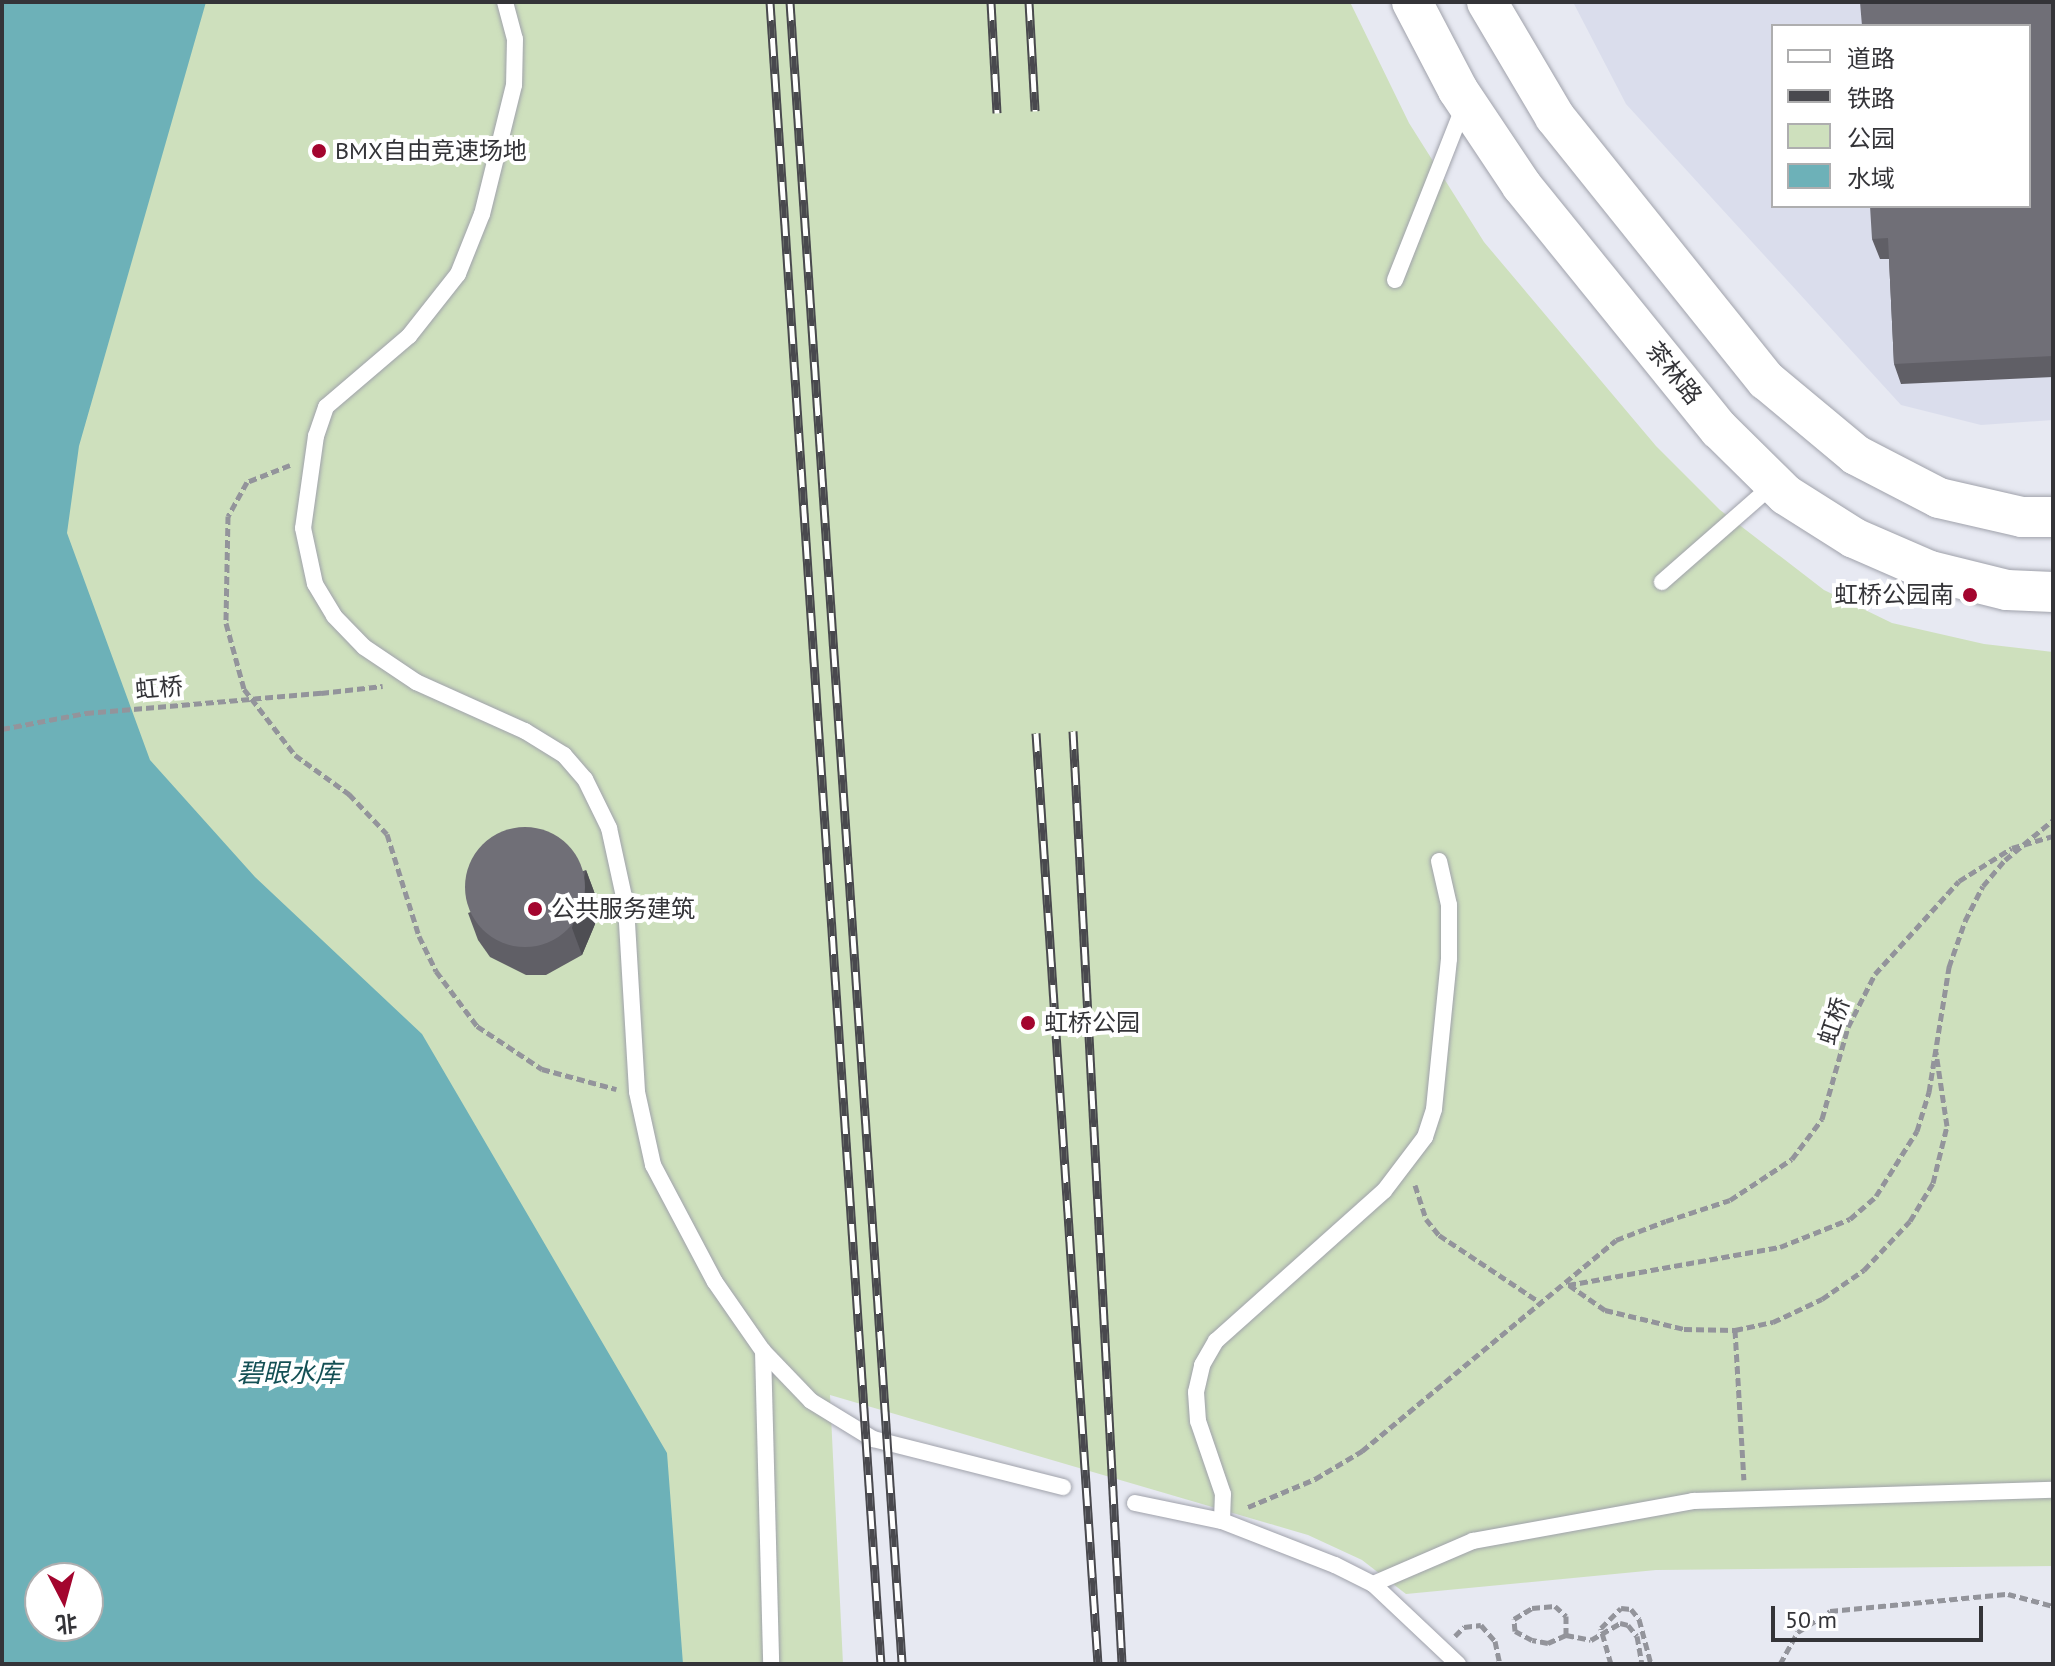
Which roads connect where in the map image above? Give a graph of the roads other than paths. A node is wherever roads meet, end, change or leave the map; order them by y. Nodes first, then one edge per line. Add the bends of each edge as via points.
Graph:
1 (505, 2) edge
2 (1412, 2) edge
3 (1487, 2) edge
4 (1466, 100) junction
5 (1395, 280) dead end
6 (1775, 483) junction
7 (2053, 517) edge
8 (1662, 582) dead end
9 (2053, 592) edge
10 (1439, 861) dead end
11 (763, 1351) junction
12 (1063, 1487) dead end
13 (2053, 1490) edge
14 (1135, 1503) dead end
15 (1222, 1521) junction
16 (1373, 1584) junction
17 (771, 1664) edge
18 (1458, 1664) edge

1 - 11 lane via 515,39 514,85 482,214 458,274 409,336 326,407 310,461 303,528 315,584 334,616 364,647 416,682 488,712 564,755 599,803 626,906 637,1092 653,1165 723,1295
2 - 4 street, 茶林路
3 - 7 street via 1555,117 1766,380 1856,455 1939,498 2022,517
4 - 5 lane
4 - 6 street, 茶林路 via 1522,186 1719,429
6 - 8 lane
6 - 9 street, 茶林路 via 1854,538 1930,571 2007,590
10 - 15 lane via 1449,905 1434,1109 1411,1160 1384,1191 1216,1341 1202,1365 1196,1392 1198,1421 1223,1494
11 - 12 lane via 811,1401 873,1439
11 - 17 lane
13 - 16 lane via 1745,1497 1624,1511 1473,1541
14 - 15 lane
15 - 16 lane
16 - 18 lane

